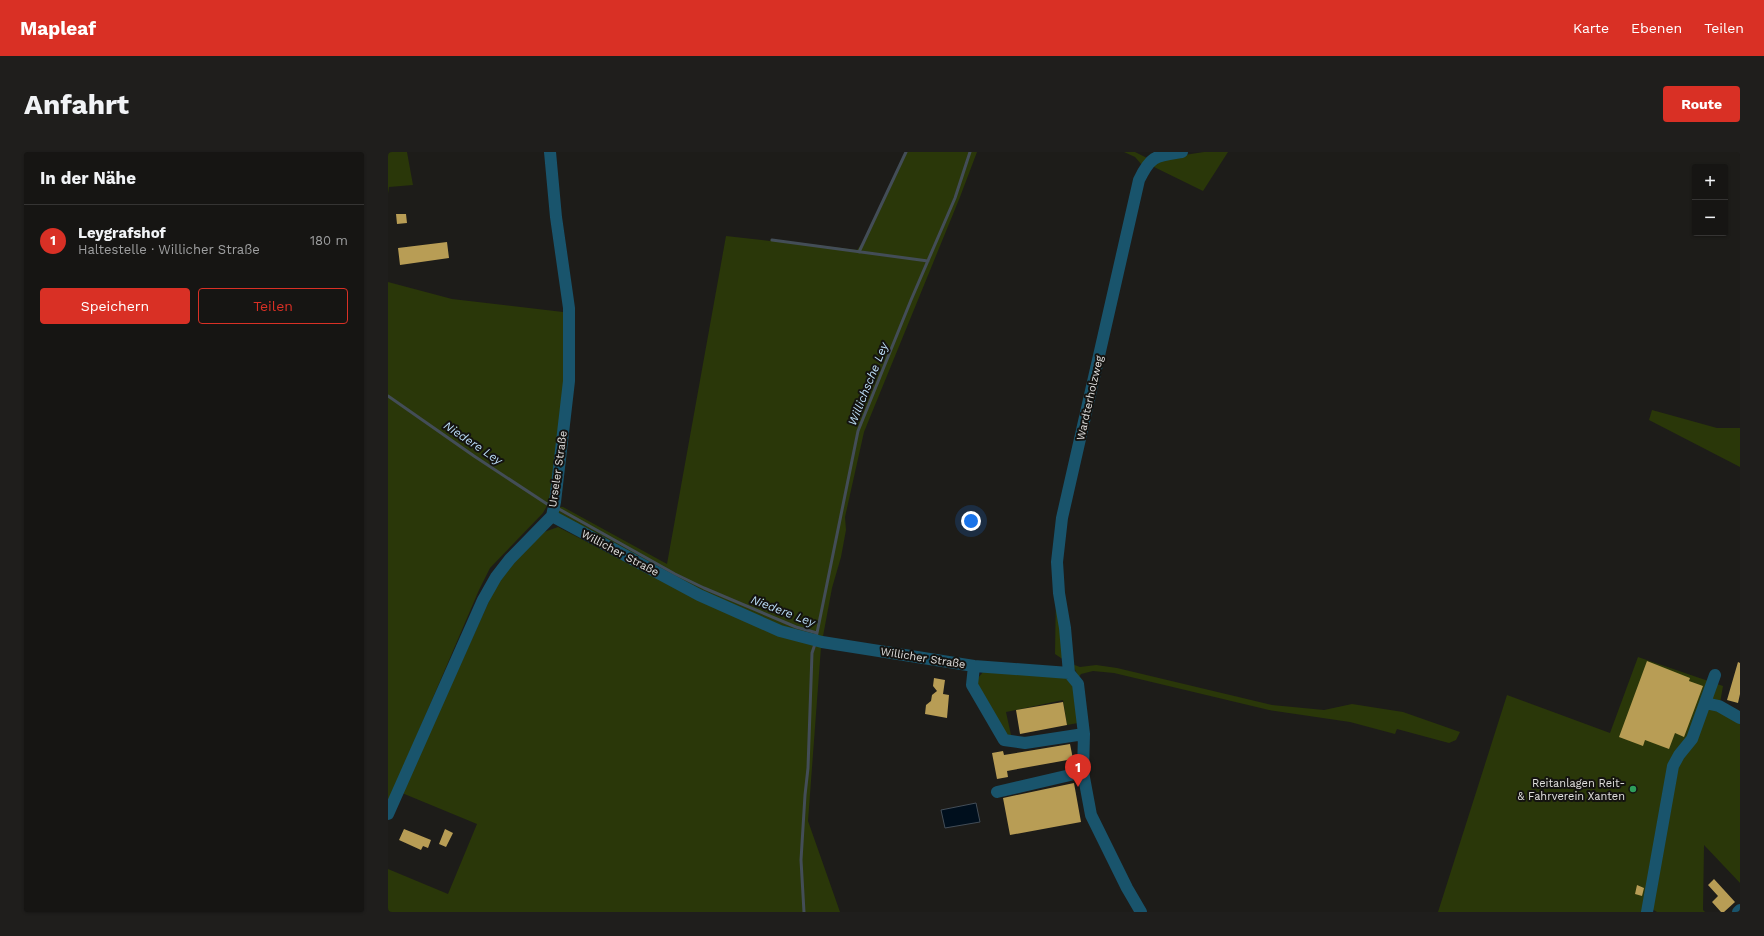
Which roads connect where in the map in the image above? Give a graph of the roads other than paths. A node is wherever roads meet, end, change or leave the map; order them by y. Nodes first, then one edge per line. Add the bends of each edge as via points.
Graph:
1 (550, 152) edge
2 (1182, 152) edge
3 (552, 516) junction
4 (974, 666) junction
5 (1069, 673) junction
6 (1715, 675) dead end
7 (1705, 703) junction
8 (1740, 718) edge
9 (1084, 734) junction
10 (1083, 772) junction
11 (997, 792) dead end
12 (388, 814) edge
13 (1740, 910) edge
14 (1141, 912) edge
15 (1647, 912) edge
16 (1738, 912) edge

1 - 3 street, Urseler Straße via 569,315 569,381
2 - 5 street, Wardterholzweg via 1157,156 1146,165 1139,180 1062,518 1059,593
3 - 4 street, Willicher Straße via 699,595 780,631 822,642
3 - 12 street, Urseler Straße via 510,559 483,600
4 - 5 street, Willicher Straße
4 - 9 street via 972,685 1004,740 1024,743
5 - 9 street via 1078,684
6 - 7 street
7 - 8 street via 1719,706
7 - 15 street via 1692,739 1674,766
9 - 10 street
10 - 11 street
10 - 14 street via 1091,815
13 - 16 street

